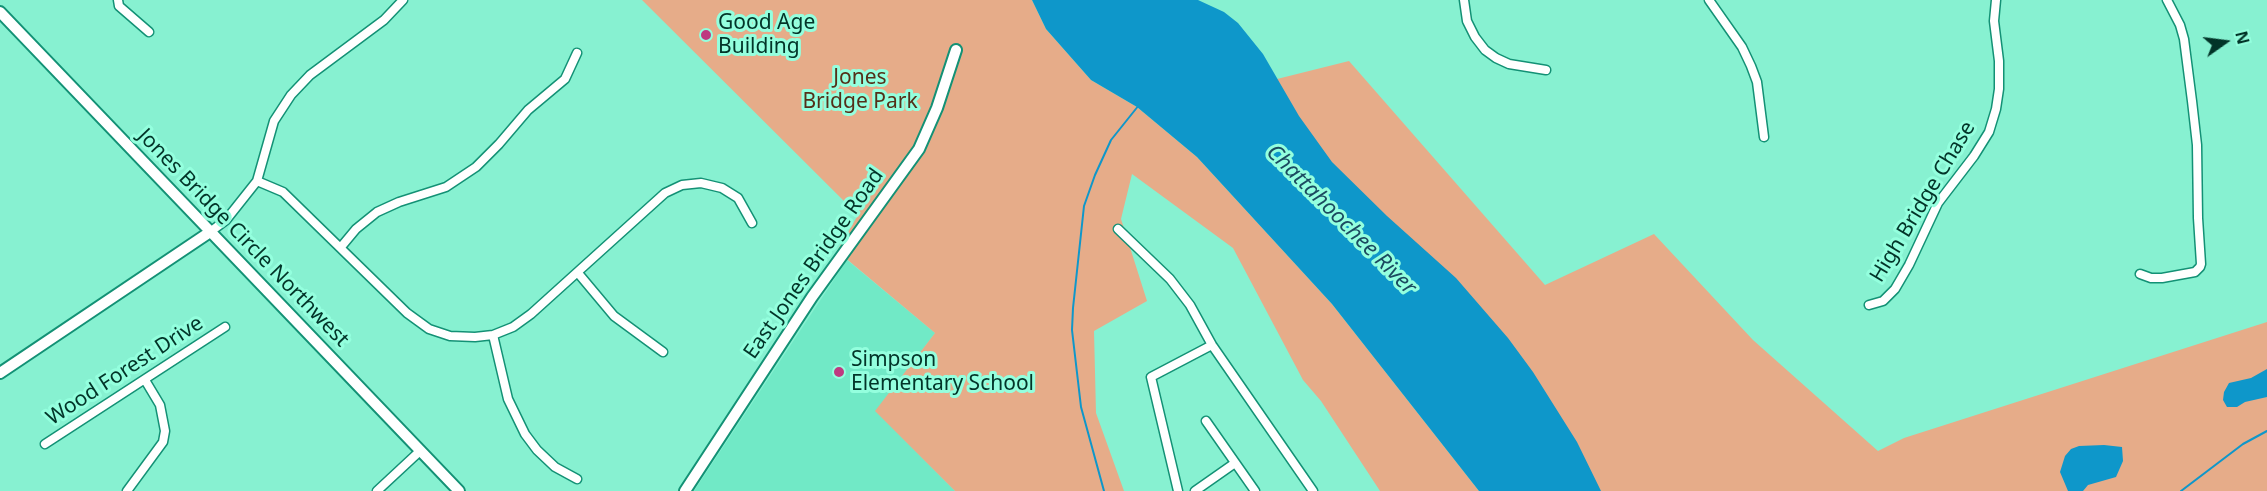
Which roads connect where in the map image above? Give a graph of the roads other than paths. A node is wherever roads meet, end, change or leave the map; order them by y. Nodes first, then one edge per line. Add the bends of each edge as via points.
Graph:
1 (118, 0) edge
2 (403, 0) edge
3 (1464, 0) edge
4 (1709, 0) edge
5 (1996, 0) edge
6 (2166, 0) edge
7 (0, 12) edge
8 (149, 32) dead end
9 (956, 50) dead end
10 (577, 53) dead end
11 (1546, 70) dead end
12 (1764, 137) dead end
13 (256, 181) junction
14 (752, 223) dead end
15 (1118, 230) dead end
16 (210, 232) junction
17 (341, 247) junction
18 (578, 273) junction
19 (2140, 274) dead end
20 (1869, 305) dead end
21 (225, 327) dead end
22 (493, 335) junction
23 (1212, 345) junction
24 (663, 352) dead end
25 (0, 373) edge
26 (145, 380) junction
27 (1206, 421) dead end
28 (45, 444) dead end
29 (420, 451) junction
30 (1235, 463) junction
31 (577, 478) dead end
32 (127, 491) edge
33 (377, 491) edge
34 (459, 491) edge
35 (685, 491) edge
36 (1178, 491) edge
37 (1195, 491) edge
38 (1255, 491) edge
39 (1313, 491) edge

1 - 8 street via 119,6
2 - 13 street via 291,95 274,121
3 - 11 street via 1467,21 1485,50 1509,64
4 - 12 street via 1751,66
5 - 20 street, High Bridge Chase via 1999,89 1989,132 1938,203 1895,289 1883,301
6 - 19 street via 2184,39 2193,101 2200,267 2195,272 2162,278
7 - 16 street, Jones Bridge Circle Northwest
9 - 35 street, East Jones Bridge Road via 919,149 812,297
10 - 17 street via 565,79 528,110 476,167 446,187 377,212
13 - 16 street via 226,220
13 - 17 street via 283,192
14 - 18 street via 738,198 722,188 701,183 682,185 665,193
15 - 23 street via 1170,279
16 - 25 street
16 - 29 street, Jones Bridge Circle Northwest
17 - 22 street via 407,313 429,329 450,336
18 - 22 street via 531,314
18 - 24 street via 614,316
21 - 26 street, Wood Forest Drive
22 - 31 street via 508,399 525,434 555,467
23 - 36 street via 1151,377
23 - 39 street
26 - 28 street, Wood Forest Drive
26 - 32 street via 160,405 165,431 163,442
27 - 30 street
29 - 33 street
29 - 34 street, Jones Bridge Circle Northwest
30 - 37 street
30 - 38 street

